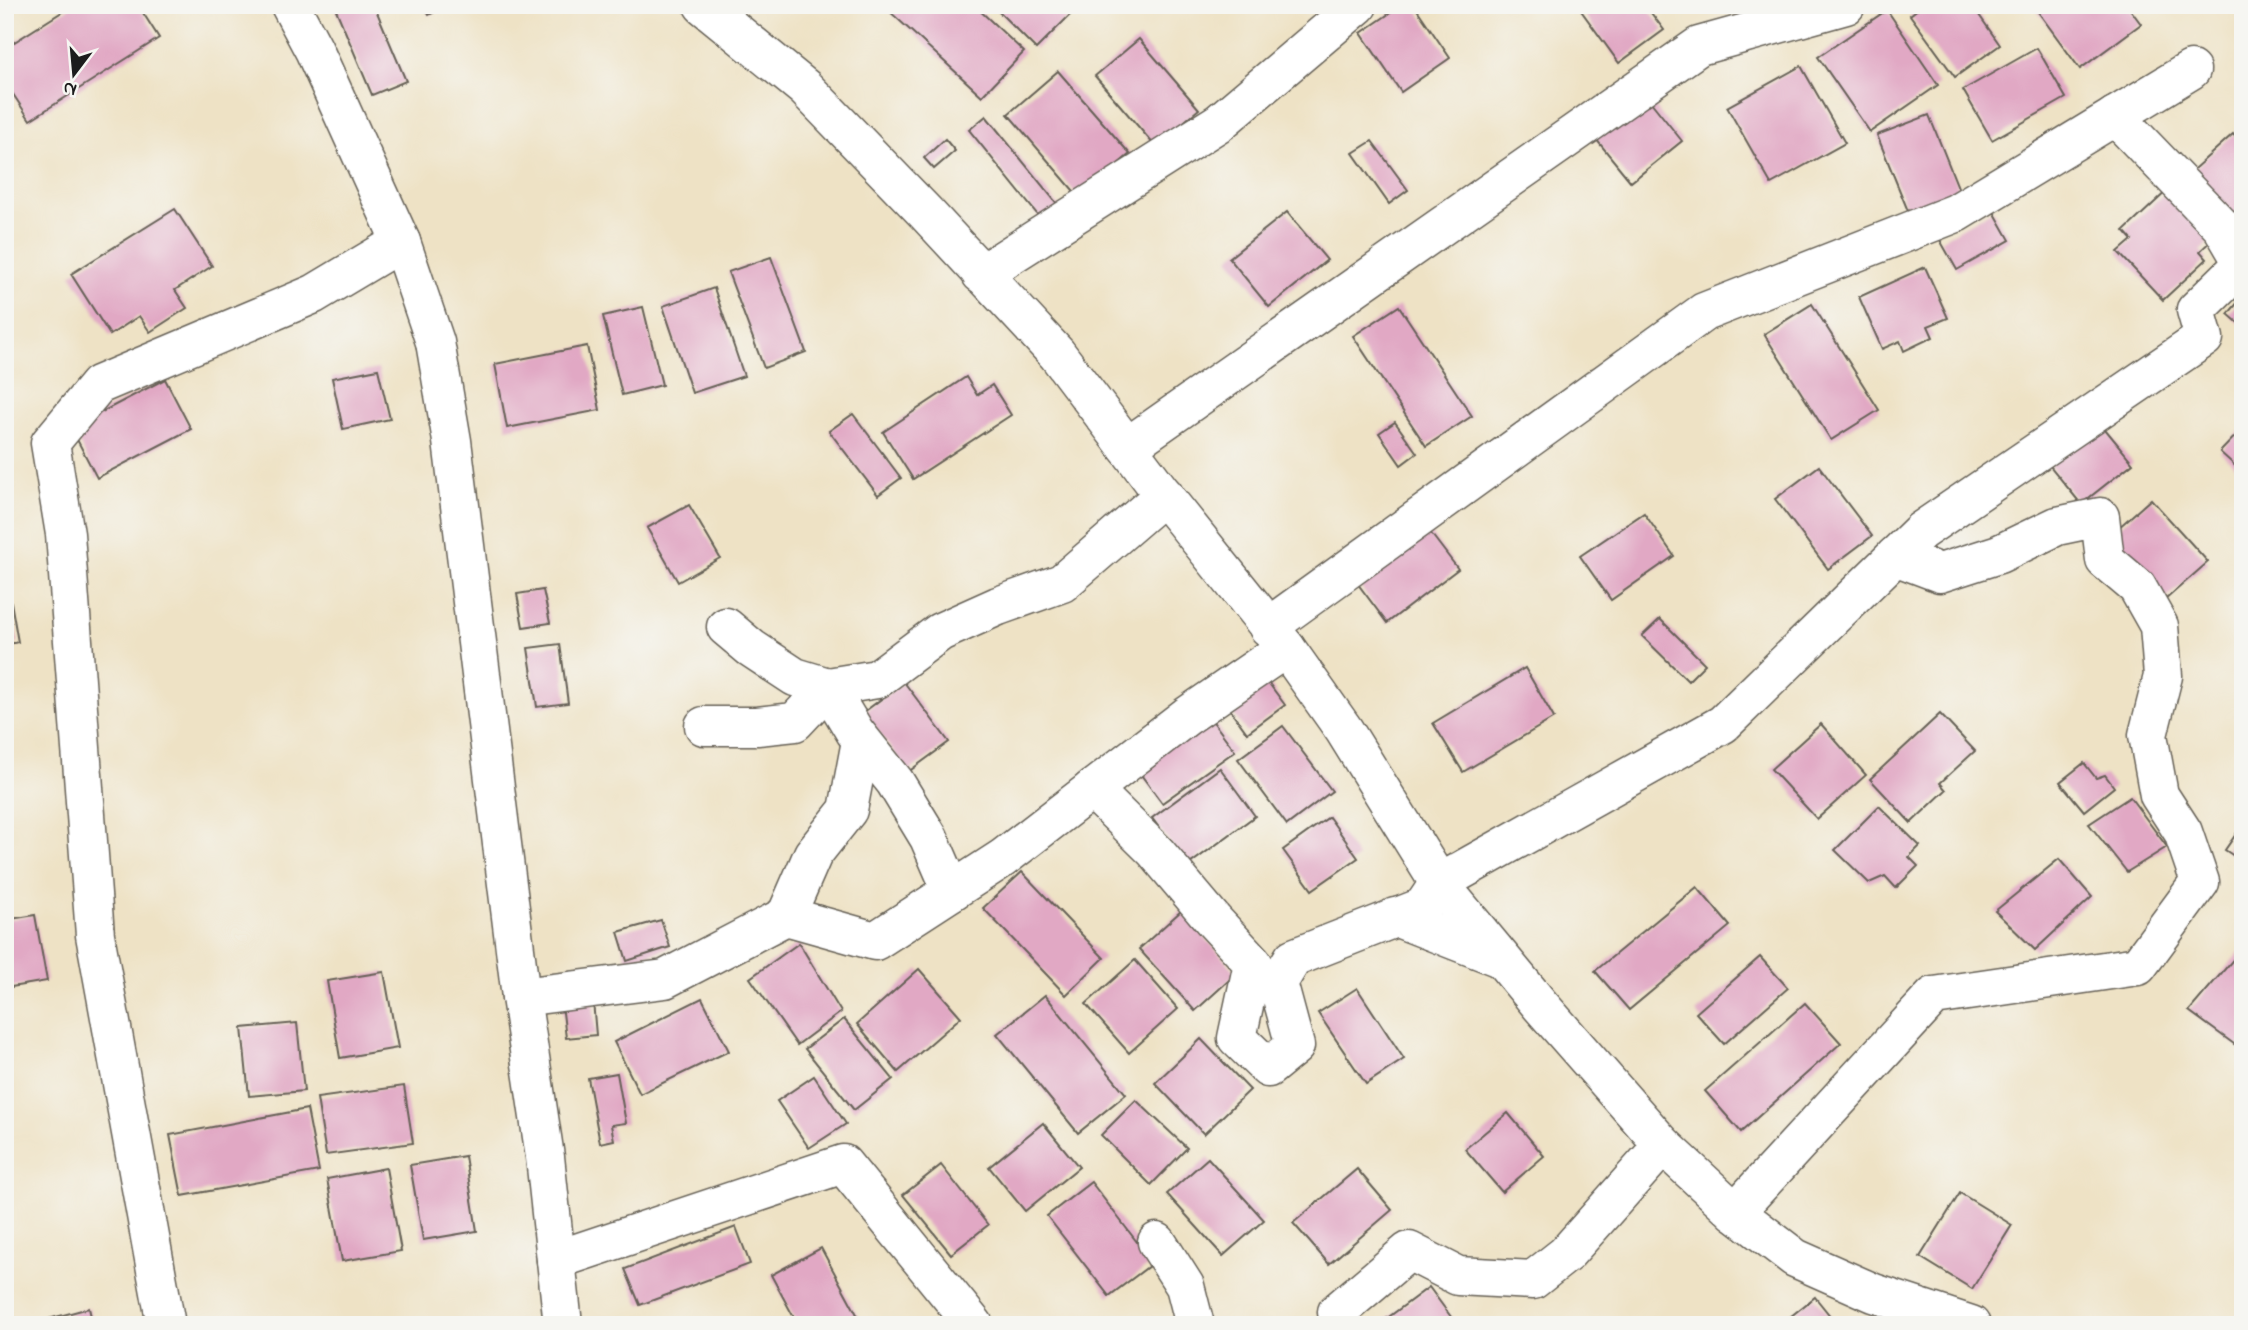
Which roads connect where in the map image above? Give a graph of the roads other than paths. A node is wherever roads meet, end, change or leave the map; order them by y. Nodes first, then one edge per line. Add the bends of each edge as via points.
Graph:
1 (290, 5) edge
2 (703, 5) edge
3 (1358, 5) edge
4 (1846, 5) edge
5 (2191, 70) dead end
6 (2115, 116) junction
7 (401, 242) junction
8 (2243, 253) edge
9 (2243, 264) edge
10 (981, 274) junction
11 (1128, 447) junction
12 (1164, 495) junction
13 (1895, 556) junction
14 (726, 627) dead end
15 (1277, 637) junction
16 (828, 687) junction
17 (705, 726) dead end
18 (861, 741) junction
19 (1092, 789) junction
20 (1439, 883) junction
21 (952, 891) junction
22 (786, 916) junction
23 (1395, 917) junction
24 (1502, 958) junction
25 (521, 997) junction
26 (1663, 1144) junction
27 (1735, 1212) junction
28 (1157, 1242) dead end
29 (556, 1260) junction
30 (1185, 1286) junction
31 (1333, 1320) edge
32 (166, 1325) edge
33 (564, 1325) edge
34 (974, 1325) edge
35 (1195, 1325) edge
36 (1224, 1325) edge
37 (1971, 1325) edge

1 - 7 street
2 - 10 street via 805,88
3 - 10 street via 1220,122
4 - 11 street via 1699,46
5 - 6 street
6 - 8 street via 2222,227 2236,251
6 - 15 street via 1956,213 1704,312
7 - 25 street via 435,342 452,441
7 - 32 street via 314,295 98,385 50,443 65,534 95,935
9 - 13 street via 2196,310 2204,338 1920,531
10 - 11 street via 1057,354
11 - 12 street
12 - 15 street
12 - 16 street via 1062,583 940,632 877,679
13 - 20 street via 1723,724
13 - 27 street via 1940,573 1999,554 2057,526 2100,517 2105,560 2137,587 2160,626 2163,676 2148,735 2159,795 2183,832 2200,882 2138,965 1934,996
14 - 16 street via 795,677
15 - 19 street
15 - 20 street via 1344,730
16 - 17 street via 795,722
16 - 18 street
18 - 21 street via 895,782 929,838
18 - 22 street via 848,810 813,853
19 - 21 street
19 - 23 street via 1253,962 1237,1038 1268,1068 1295,1046 1278,983 1293,958
20 - 23 street via 1423,907
20 - 24 street
21 - 22 street via 875,941
22 - 25 street via 666,979
23 - 24 street
24 - 26 street
25 - 29 street
26 - 27 street
26 - 31 street via 1566,1254 1533,1280 1458,1276 1409,1251
27 - 37 street via 1796,1258 1874,1293
28 - 30 street
29 - 33 street
29 - 34 street via 843,1164
30 - 35 street
30 - 36 street

